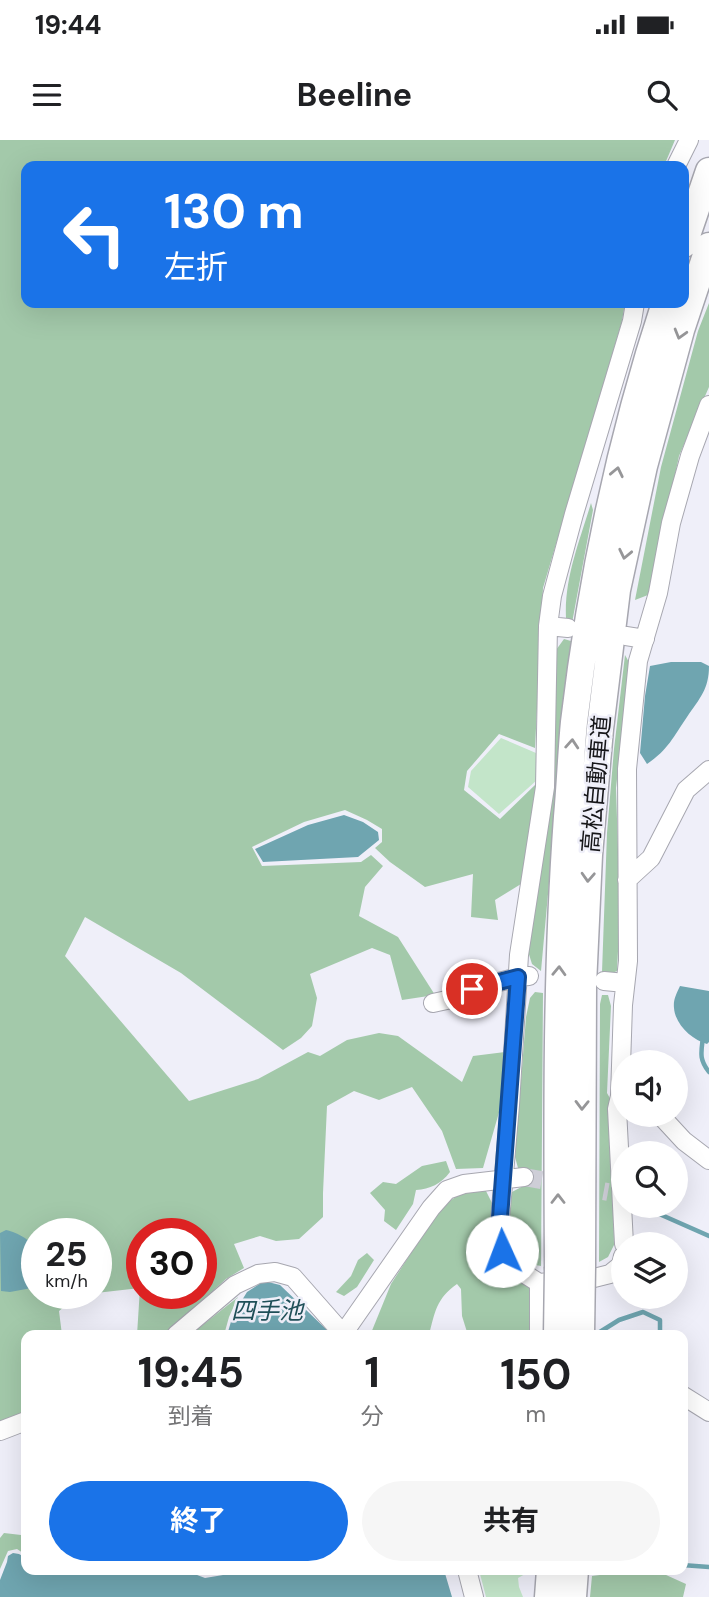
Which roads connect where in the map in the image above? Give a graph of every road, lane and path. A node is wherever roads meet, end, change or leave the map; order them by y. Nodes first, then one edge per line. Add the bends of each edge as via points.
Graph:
1 (689, 140) edge
2 (678, 161) edge
3 (709, 171) edge
4 (689, 229) edge
5 (709, 246) edge
6 (689, 306) edge
7 (634, 308) edge
8 (664, 308) edge
9 (688, 308) edge
10 (709, 405) edge
11 (548, 626) junction
12 (568, 628) dead end
13 (626, 636) dead end
14 (645, 639) junction
15 (709, 770) edge
16 (627, 880) junction
17 (523, 976) junction
18 (604, 981) dead end
19 (625, 983) junction
20 (433, 1003) dead end
21 (623, 1050) edge
22 (671, 1127) edge
23 (709, 1160) edge
24 (524, 1177) tunnel mouth
25 (504, 1180) junction
26 (560, 1272) junction
27 (611, 1273) edge
28 (182, 1330) edge
29 (339, 1330) edge
30 (346, 1330) edge
31 (541, 1330) edge
32 (557, 1330) edge
33 (579, 1330) edge
34 (688, 1399) edge
35 (709, 1412) edge
36 (21, 1423) edge
37 (0, 1431) edge
38 (468, 1575) edge
39 (550, 1575) edge
40 (575, 1575) edge
41 (474, 1597) edge
42 (548, 1597) edge
43 (573, 1597) edge

1 - 2 street
3 - 4 highway
5 -> 6 highway, 高松自動車道
7 - 11 street via 574,514
26 -> 8 highway, 高松自動車道 via 558,978 574,723 594,584 620,454
9 -> 26 highway, 高松自動車道 via 617,590 589,855
10 - 14 street via 671,523
11 - 12 street
11 - 17 street via 545,787 519,955
13 - 14 street
14 - 16 street via 638,661 627,769
15 - 16 street via 686,790 651,858
16 - 19 street
17 - 20 street
17 - 25 street
18 - 19 street
19 - 21 street
22 - 23 street
24 - 25 street
25 - 26 street via 499,1231 509,1264
25 - 30 street via 447,1190
26 - 27 street via 594,1278
26 - 31 street
26 - 32 highway, 高松自動車道, bridge
26 - 33 highway, 高松自動車道, bridge
28 - 29 street via 234,1285 275,1272 293,1277
34 - 35 street
36 - 37 street
38 - 41 street
39 - 42 highway
40 - 43 highway

